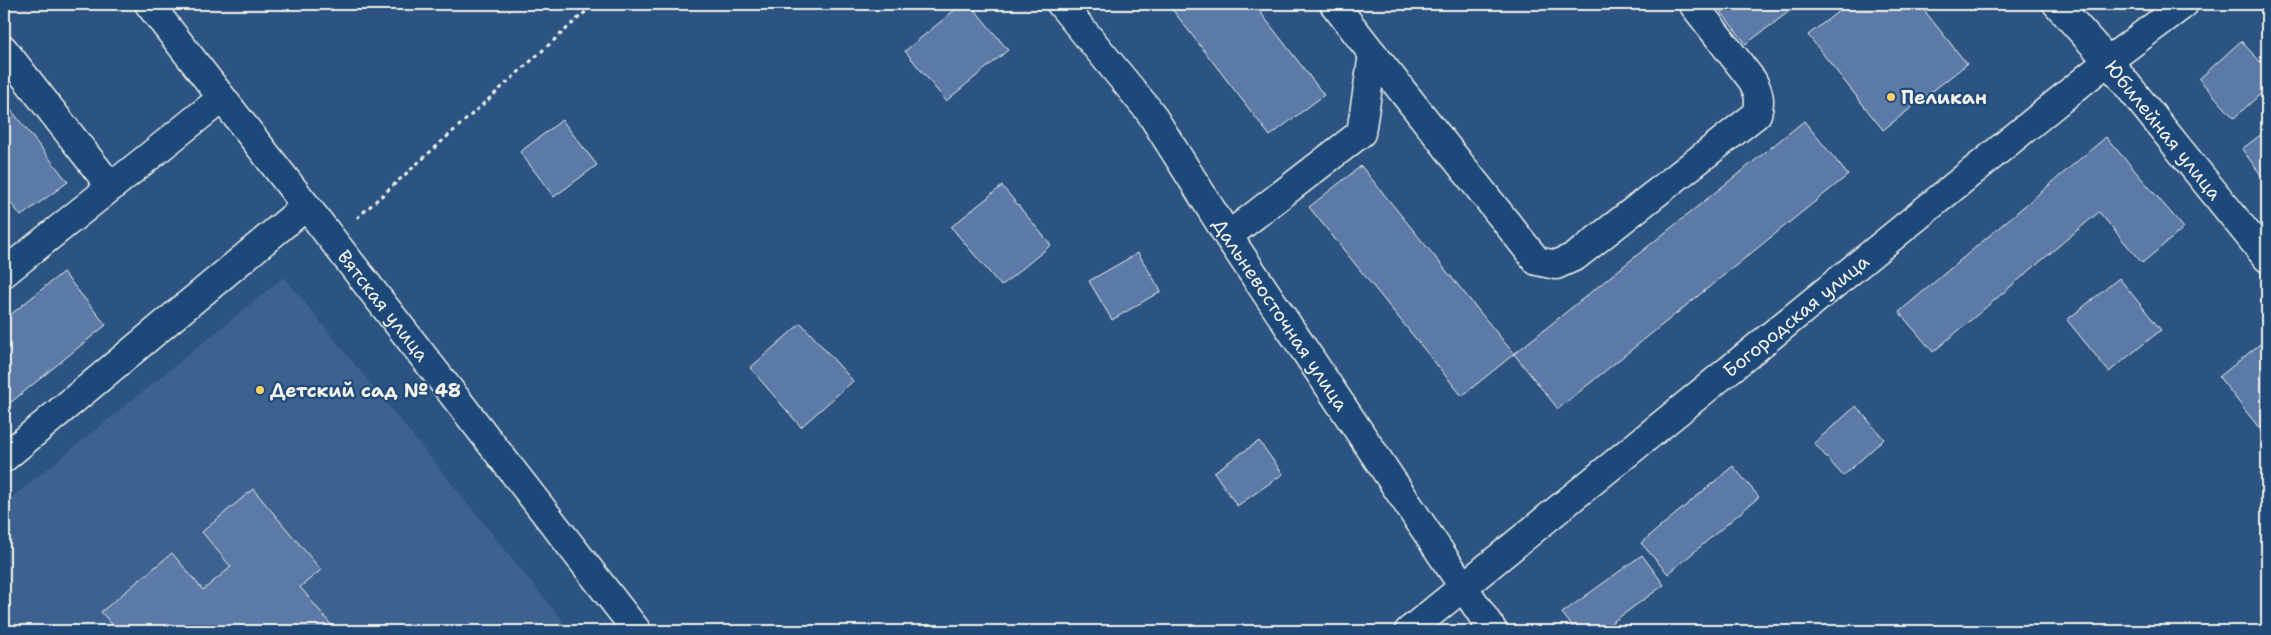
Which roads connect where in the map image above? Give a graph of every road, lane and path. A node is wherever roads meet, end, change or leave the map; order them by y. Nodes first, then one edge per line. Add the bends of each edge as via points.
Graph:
1 (149, 4) edge
2 (594, 4) edge
3 (1062, 4) edge
4 (1334, 4) edge
5 (1693, 4) edge
6 (2057, 4) edge
7 (2184, 4) edge
8 (4, 50) edge
9 (1373, 54) junction
10 (2108, 61) junction
11 (222, 98) junction
12 (111, 186) junction
13 (306, 206) junction
14 (1228, 236) junction
15 (332, 240) junction
16 (2267, 258) edge
17 (4, 273) edge
18 (4, 458) edge
19 (1464, 586) junction
20 (637, 631) edge
21 (1409, 631) edge
22 (1493, 631) edge

1 - 11 street, Вятская улица
2 - 15 path
3 - 14 street, Дальневосточная улица via 1150,112
4 - 9 street
5 - 9 street via 1752,80 1760,104 1757,114 1576,256 1556,265 1537,261
6 - 10 street, Юбилейная улица
7 - 10 street, Богородская улица
8 - 12 street
9 - 14 street via 1361,133
10 - 16 street, Юбилейная улица
10 - 19 street, Богородская улица
11 - 12 street
11 - 13 street, Вятская улица
12 - 17 street
13 - 15 street, Вятская улица
13 - 18 street
14 - 19 street, Дальневосточная улица
15 - 20 street, Вятская улица
19 - 21 street, Богородская улица
19 - 22 street, Дальневосточная улица

